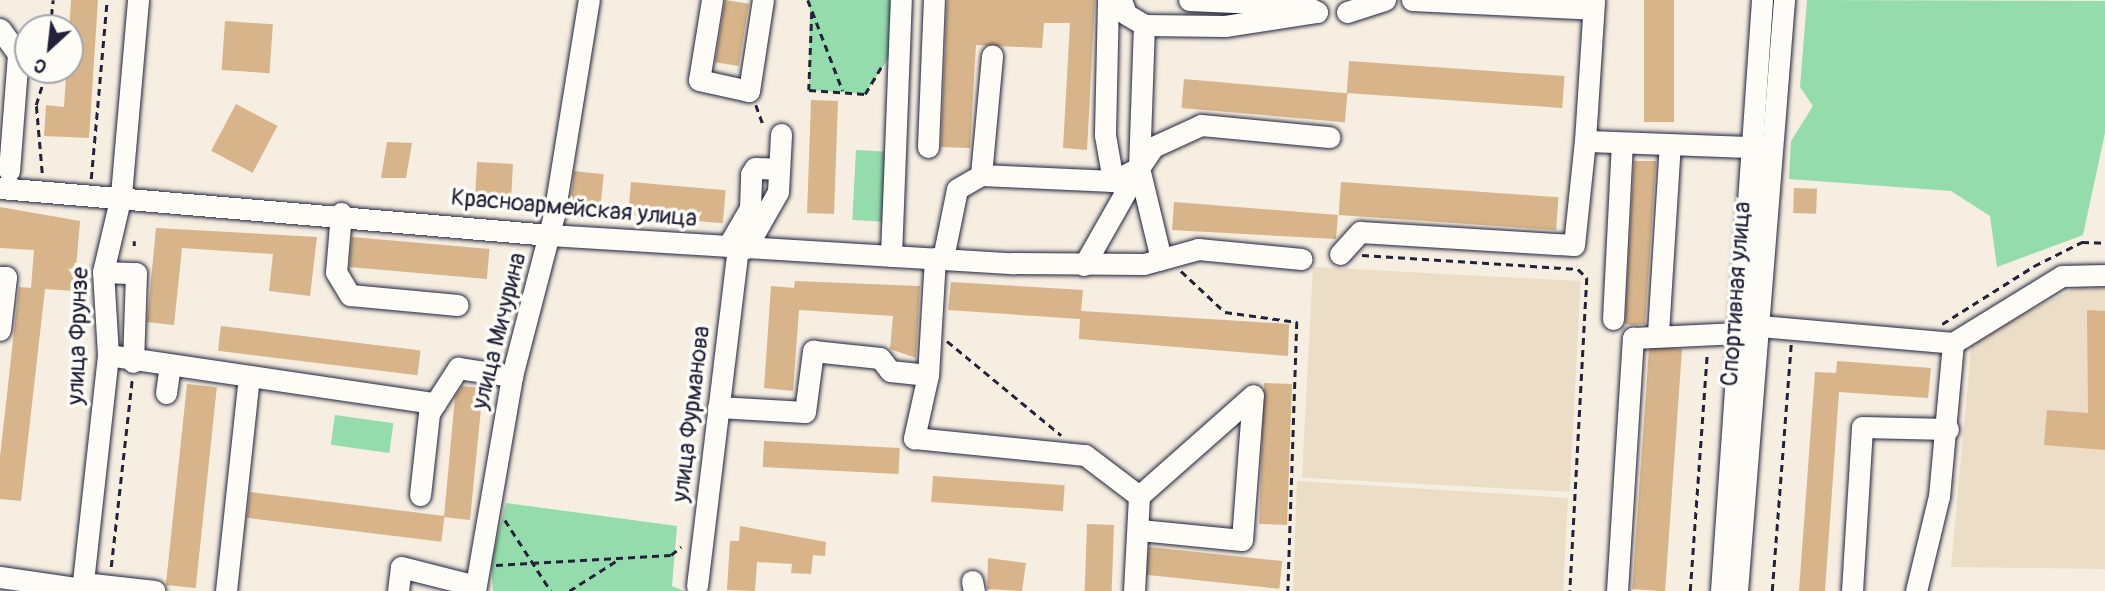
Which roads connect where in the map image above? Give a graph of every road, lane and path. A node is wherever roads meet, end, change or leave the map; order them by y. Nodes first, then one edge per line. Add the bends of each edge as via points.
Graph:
1 (107, 0) edge
2 (138, 0) edge
3 (589, 0) edge
4 (712, 0) edge
5 (763, 0) edge
6 (808, 0) edge
7 (901, 0) edge
8 (934, 0) edge
9 (1108, 0) edge
10 (1121, 0) edge
11 (1189, 0) edge
12 (1385, 0) edge
13 (1412, 0) edge
14 (1762, 0) edge
15 (1784, 0) edge
16 (1593, 4) edge
17 (813, 12) junction
18 (1347, 12) dead end
19 (1144, 24) junction
20 (0, 29) edge
21 (992, 56) dead end
22 (886, 58) dead end
23 (43, 84) edge
24 (749, 91) junction
25 (843, 92) junction
26 (1329, 137) dead end
27 (780, 140) joint
28 (1585, 141) junction
29 (1622, 143) junction
30 (1670, 144) junction
31 (928, 147) dead end
32 (1751, 148) junction
33 (1139, 168) junction
34 (41, 173) dead end
35 (981, 175) junction
36 (5, 179) edge
37 (91, 179) dead end
38 (1113, 181) junction
39 (121, 195) junction
40 (341, 213) junction
41 (550, 235) junction
42 (2105, 243) edge
43 (737, 247) junction
44 (1340, 254) joint
45 (891, 256) junction
46 (939, 258) junction
47 (1302, 259) dead end
48 (1152, 261) junction
49 (1084, 265) junction
50 (103, 272) junction
51 (2105, 275) edge
52 (0, 276) edge
53 (458, 305) dead end
54 (1613, 319) dead end
55 (1938, 325) dead end
56 (1760, 326) junction
57 (931, 328) junction
58 (1792, 329) junction
59 (0, 330) edge
60 (1658, 332) junction
61 (1708, 332) junction
62 (1739, 332) junction
63 (1954, 343) junction
64 (108, 355) junction
65 (134, 362) junction
66 (170, 365) junction
67 (928, 375) junction
68 (249, 376) junction
69 (512, 376) junction
70 (166, 393) dead end
71 (435, 403) junction
72 (718, 407) junction
73 (1948, 429) junction
74 (1085, 454) junction
75 (420, 495) dead end
76 (1139, 496) junction
77 (501, 513) dead end
78 (1140, 530) junction
79 (681, 547) dead end
80 (621, 558) junction
81 (533, 563) junction
82 (0, 577) edge
83 (476, 581) edge
84 (109, 585) junction
85 (697, 586) dead end
86 (83, 588) edge
87 (155, 591) edge
88 (226, 591) edge
89 (398, 591) edge
90 (551, 591) edge
91 (569, 591) edge
92 (1134, 591) edge
93 (1570, 591) edge
94 (1617, 591) edge
95 (1690, 591) edge
96 (1721, 591) edge
97 (1737, 591) edge
98 (1772, 591) edge
99 (1852, 591) edge
100 (1916, 591) edge

1 - 37 path
2 - 39 street, улица Фрунзе
3 - 41 street, улица Мичурина
4 - 24 street via 699,80
5 - 24 street
6 - 17 path
7 - 45 street
8 - 31 street
9 - 38 street via 1105,135
10 - 19 street via 1126,13
11 - 19 street via 1304,5 1317,12 1225,26
12 - 18 street
13 - 16 street
14 - 32 street, Спортивная улица
15 - 56 street, Спортивная улица
16 - 28 street
17 - 25 path
17 - 25 path via 808,90
19 - 33 street
20 - 36 street via 18,54
21 - 35 street
22 - 25 path via 865,94
23 - 34 path via 36,105
24 - 27 path via 758,121
26 - 33 street via 1200,125 1153,147
27 - 43 street via 779,169 755,168 751,174 750,208
28 - 29 street
28 - 44 street via 1574,245 1360,232
29 - 30 street
29 - 54 street
30 - 32 street
30 - 60 street
32 - 62 street, Спортивная улица
33 - 38 street
33 - 48 street
33 - 49 street
35 - 38 street
35 - 46 street via 957,189
36 - 39 street, Красноармейская улица
39 - 40 street, Красноармейская улица
39 - 50 street, улица Фрунзе
40 - 41 street, Красноармейская улица
40 - 53 street via 336,272 350,295
41 - 43 street, Красноармейская улица
41 - 69 street, улица Мичурина
42 - 55 path via 2082,243 2034,265
43 - 45 street, Красноармейская улица
43 - 72 street, улица Фурманова
44 - 93 path via 1578,269 1587,278
45 - 46 street, Красноармейская улица
46 - 49 street, Красноармейская улица
46 - 57 street
47 - 48 street, Красноармейская улица via 1198,249
48 - 49 street, Красноармейская улица
50 - 64 street, улица Фрунзе
50 - 65 street via 136,273
51 - 63 street via 2062,276
52 - 59 street via 6,277
56 - 58 street
56 - 97 street, Спортивная улица
57 - 67 street
57 - 74 path
58 - 63 street
58 - 98 path
60 - 61 street
60 - 94 street via 1633,338
61 - 62 street
61 - 95 path
62 - 96 street, Спортивная улица
63 - 73 street
64 - 65 street
64 - 86 street, улица Фрунзе
65 - 66 street
65 - 84 path
66 - 68 street
66 - 70 street
67 - 72 street via 890,371 880,358 813,351 805,412
67 - 74 street via 914,438
68 - 71 street
68 - 88 street
69 - 71 street via 458,368
69 - 83 street, улица Мичурина
71 - 75 street
72 - 85 street, улица Фурманова
73 - 99 street via 1862,427
73 - 100 street
74 - 76 street
76 - 78 street
76 - 78 street via 1253,395 1242,540
77 - 81 path
78 - 92 street
79 - 80 path via 671,555
80 - 81 path
80 - 91 path
81 - 83 path
81 - 90 path
82 - 86 street
83 - 89 street via 401,566
84 - 86 street
84 - 87 street

